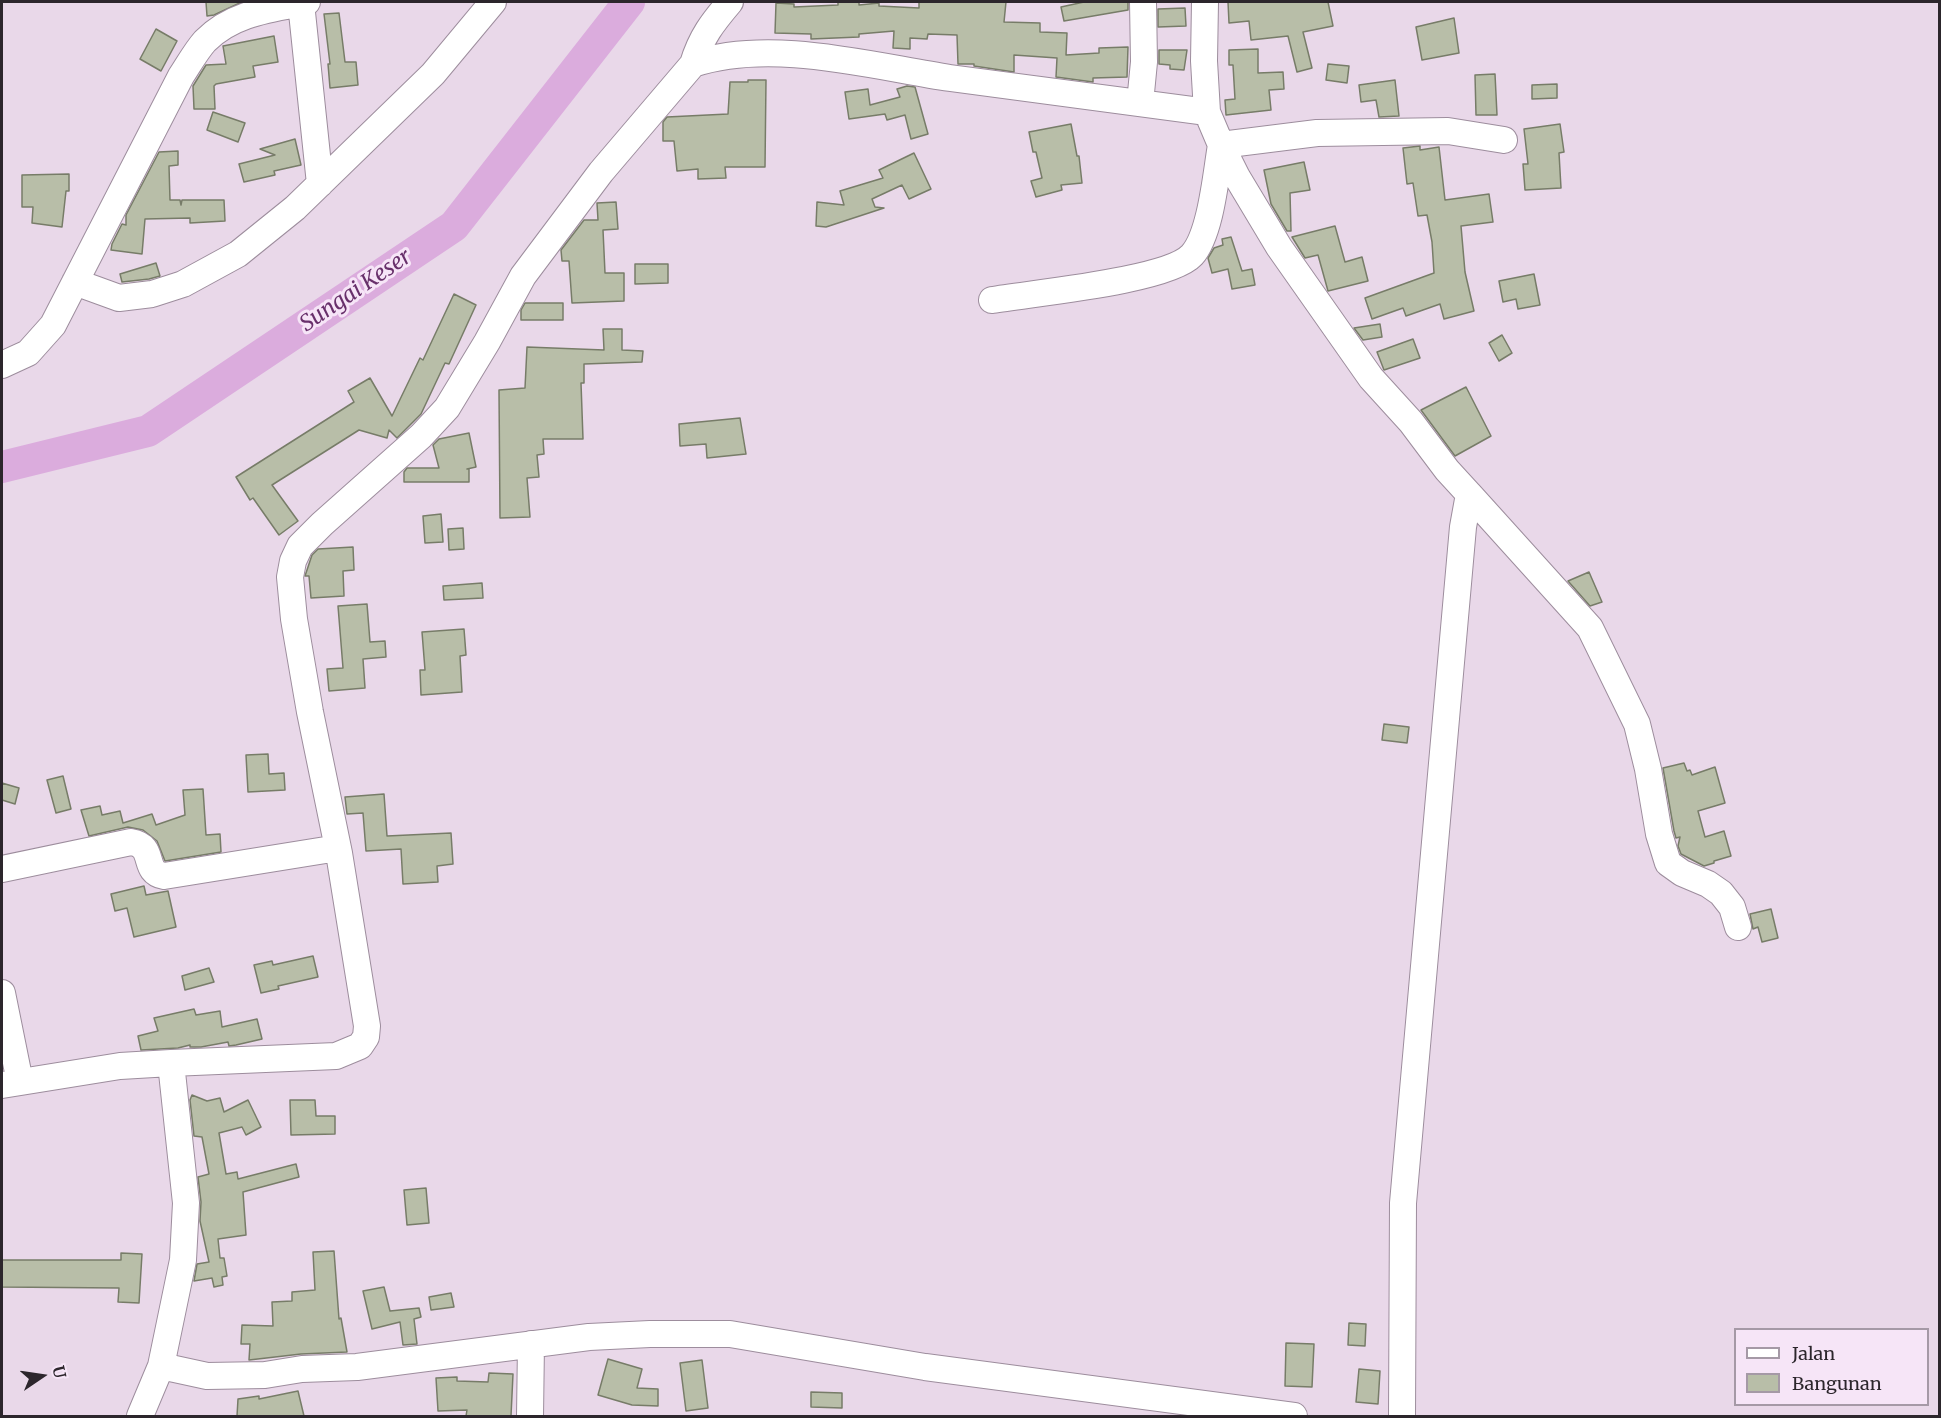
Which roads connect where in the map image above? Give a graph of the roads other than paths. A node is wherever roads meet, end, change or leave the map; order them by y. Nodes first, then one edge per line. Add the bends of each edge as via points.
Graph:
1 (304, 2) edge
2 (493, 2) edge
3 (730, 2) edge
4 (1143, 2) edge
5 (1205, 2) edge
6 (693, 64) junction
7 (1140, 103) junction
8 (1208, 112) junction
9 (1503, 140) dead end
10 (1221, 145) junction
11 (320, 184) junction
12 (75, 282) junction
13 (992, 300) dead end
14 (2, 365) edge
15 (1469, 494) junction
16 (338, 848) junction
17 (2, 869) edge
18 (1738, 927) dead end
19 (2, 993) edge
20 (171, 1063) junction
21 (11, 1084) edge
22 (531, 1344) junction
23 (161, 1365) junction
24 (140, 1416) edge
25 (530, 1416) edge
26 (1294, 1416) edge
27 (1402, 1416) edge

1 - 11 street
1 - 12 street via 228,22 205,41 181,76
2 - 11 street via 433,74
3 - 6 street via 709,26
4 - 7 street
5 - 8 street
6 - 7 street via 732,55 788,54
6 - 16 street via 601,172 523,276 447,408 322,524 300,546 293,561 290,577 294,619
7 - 8 street
8 - 10 street
9 - 10 street via 1448,131 1317,133
10 - 13 street via 1205,231 1192,254 1180,264 1138,278
10 - 15 street via 1279,247 1351,350
11 - 12 street via 238,254 183,284 152,294 119,298
12 - 14 street via 53,324 28,353
15 - 18 street via 1590,628 1637,724 1668,863 1721,892 1732,907
15 - 27 street via 1463,526 1403,1203
16 - 17 street via 164,876 152,871 146,848 132,842
16 - 20 street via 367,1026 360,1046 336,1056
19 - 21 street
20 - 21 street via 120,1066
20 - 23 street via 186,1203 183,1260
22 - 23 street via 265,1375 207,1376
22 - 25 street
22 - 26 street via 589,1337 730,1334 925,1367
23 - 24 street

